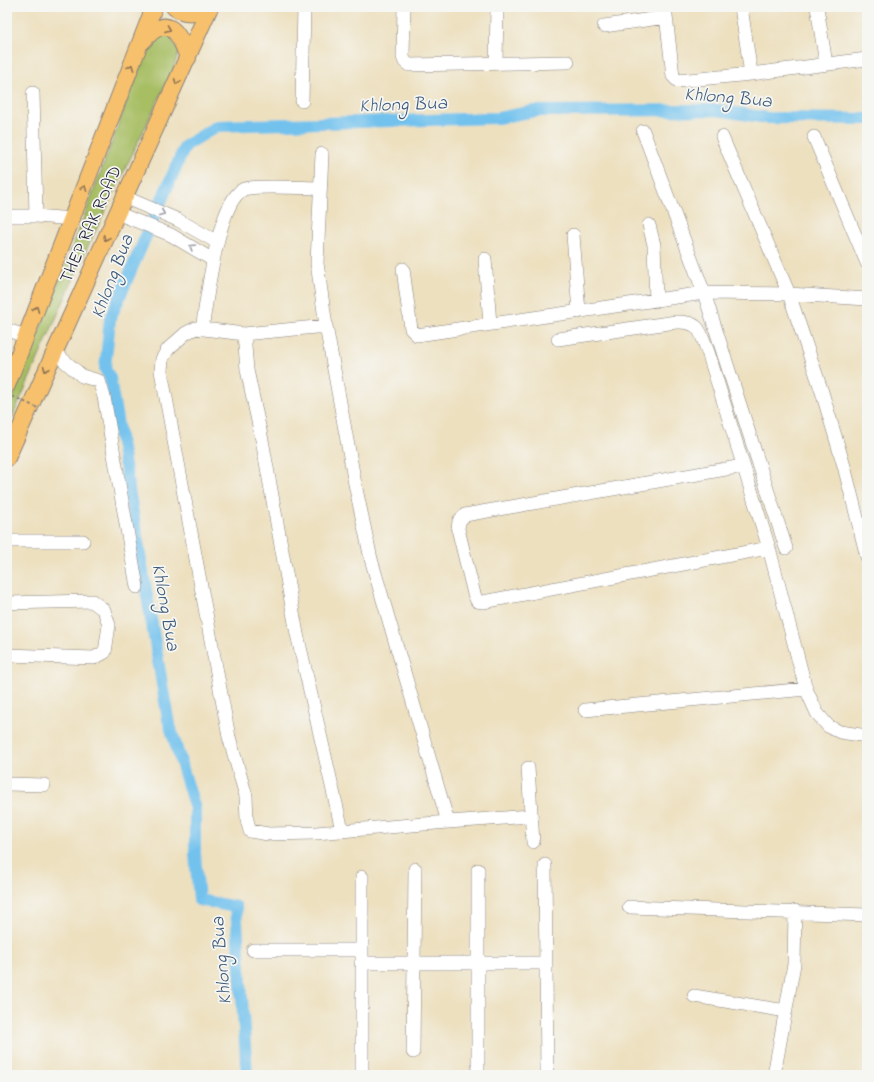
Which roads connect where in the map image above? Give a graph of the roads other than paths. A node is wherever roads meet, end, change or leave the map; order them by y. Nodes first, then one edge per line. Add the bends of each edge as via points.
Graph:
1 (154, 7) edge
2 (174, 7) edge
3 (210, 7) edge
4 (304, 7) edge
5 (404, 7) edge
6 (497, 7) edge
7 (742, 7) edge
8 (817, 7) edge
9 (665, 12) edge
10 (604, 26) dead end
11 (140, 44) junction
12 (188, 58) junction
13 (867, 58) edge
14 (568, 62) dead end
15 (496, 63) junction
16 (826, 64) junction
17 (751, 74) junction
18 (33, 93) dead end
19 (302, 100) dead end
20 (643, 131) dead end
21 (722, 137) dead end
22 (814, 137) dead end
23 (322, 154) dead end
24 (320, 188) junction
25 (124, 197) junction
26 (117, 213) junction
27 (7, 216) edge
28 (36, 216) junction
29 (72, 219) junction
30 (649, 225) dead end
31 (574, 235) dead end
32 (218, 242) junction
33 (485, 259) dead end
34 (213, 260) junction
35 (867, 263) edge
36 (403, 269) dead end
37 (704, 293) junction
38 (789, 294) junction
39 (867, 299) edge
40 (656, 301) junction
41 (579, 312) junction
42 (490, 324) junction
43 (326, 326) junction
44 (202, 329) junction
45 (7, 330) edge
46 (244, 334) junction
47 (25, 336) junction
48 (558, 339) dead end
49 (54, 352) junction
50 (7, 385) edge
51 (7, 458) edge
52 (743, 466) junction
53 (7, 540) edge
54 (83, 541) dead end
55 (769, 548) junction
56 (786, 548) dead end
57 (867, 557) edge
58 (137, 587) dead end
59 (7, 603) edge
60 (7, 655) edge
61 (806, 689) junction
62 (585, 710) dead end
63 (867, 736) edge
64 (528, 768) dead end
65 (7, 784) edge
66 (44, 785) dead end
67 (531, 816) junction
68 (448, 822) junction
69 (342, 830) junction
70 (533, 842) dead end
71 (545, 865) dead end
72 (415, 869) dead end
73 (478, 870) dead end
74 (362, 877) dead end
75 (629, 907) dead end
76 (795, 911) junction
77 (867, 915) edge
78 (253, 950) dead end
79 (361, 950) junction
80 (478, 962) junction
81 (361, 963) junction
82 (414, 963) junction
83 (544, 963) junction
84 (694, 996) dead end
85 (786, 1011) junction
86 (413, 1052) dead end
87 (362, 1075) edge
88 (478, 1075) edge
89 (546, 1075) edge
90 (774, 1075) edge

1 - 11 main road, THEP RAK ROAD
2 - 3 main road via 187,12 201,12
3 - 12 main road, THEP RAK ROAD
4 - 19 street
5 - 15 street via 403,57 409,65
6 - 15 street
7 - 17 street
8 - 16 street
9 - 10 street
9 - 17 street via 673,76 678,81
11 -> 12 main road via 151,31 159,26 167,26 176,32 182,41
29 -> 11 main road, THEP RAK ROAD
12 -> 25 main road, THEP RAK ROAD
13 - 16 street
14 - 15 street
16 - 17 street
18 - 28 street
20 - 37 street
21 - 38 street
22 - 35 street
23 - 24 street
24 - 32 street via 246,189 235,197 225,216
24 - 43 street via 317,263
25 - 26 main road, THEP RAK ROAD
25 -> 32 street via 178,220
34 -> 26 street via 171,235
26 -> 49 main road, THEP RAK ROAD
27 - 28 street
28 - 29 street
47 -> 29 main road, THEP RAK ROAD
30 - 40 street via 654,245
31 - 41 street
32 - 34 street
33 - 42 street
34 - 44 street
36 - 42 street via 411,329 417,335
37 - 38 street
37 - 40 street
37 - 56 street
38 - 39 street
38 - 57 street via 833,429
40 - 41 street
41 - 42 street
43 - 46 street
43 - 68 street via 371,559
44 - 46 street
44 - 69 street via 196,328 176,340 162,360 160,371 229,737 246,796 250,831 268,834
45 - 47 street
46 - 69 street via 247,370 297,634
47 - 50 main road, THEP RAK ROAD
48 - 52 street via 676,322 694,323 708,352
49 -> 51 main road, THEP RAK ROAD
49 - 58 street via 82,376 99,381 105,402
52 - 55 street
52 - 55 street via 465,515 459,521 458,529 474,594 477,601 483,602
53 - 54 street
55 - 61 street
59 - 60 street via 92,601 104,610 109,625 105,652 94,658
61 - 62 street
61 - 63 street via 817,713 828,726 840,732
64 - 67 street
65 - 66 street
67 - 68 street
67 - 70 street
68 - 69 street
71 - 83 street
72 - 82 street
73 - 80 street
74 - 79 street
75 - 76 street
76 - 77 street
76 - 85 street via 794,964
78 - 79 street
79 - 81 street
80 - 82 street
80 - 83 street
80 - 88 street
81 - 82 street
81 - 87 street
82 - 86 street
83 - 89 street
84 - 85 street
85 - 90 street

